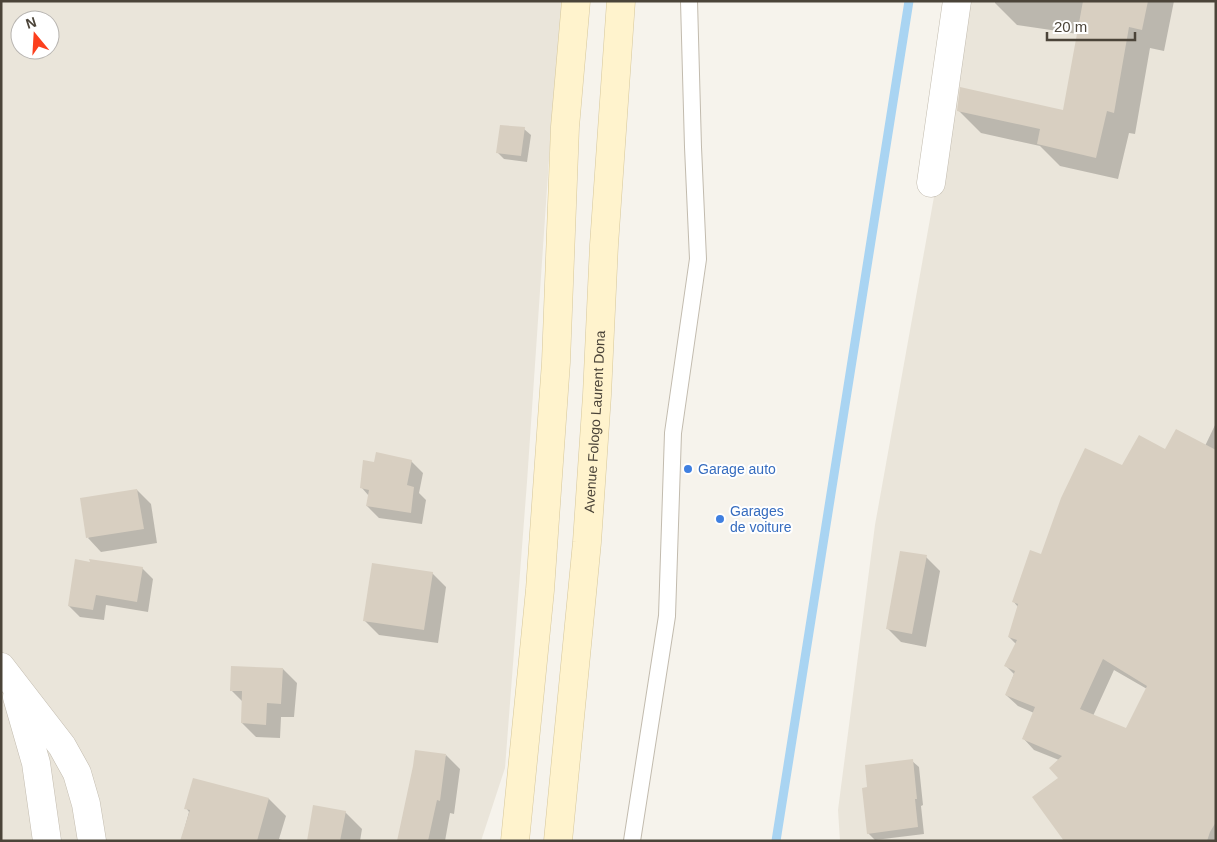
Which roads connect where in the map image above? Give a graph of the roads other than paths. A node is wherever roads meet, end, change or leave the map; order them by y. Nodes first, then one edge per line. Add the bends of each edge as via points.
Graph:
1 (576, 1) edge
2 (621, 1) edge
3 (689, 1) edge
4 (957, 1) edge
5 (931, 183) dead end
6 (7, 675) edge
7 (47, 841) edge
8 (92, 841) edge
9 (515, 841) edge
10 (558, 841) edge
11 (632, 841) edge

1 - 9 main road via 565,126 556,362 542,560
2 - 10 main road, Avenue Fologo Laurent Dona via 587,542
3 - 11 lane via 698,259 673,433 667,616
4 - 5 street
6 - 7 street via 36,763
6 - 8 street via 62,746 77,773

